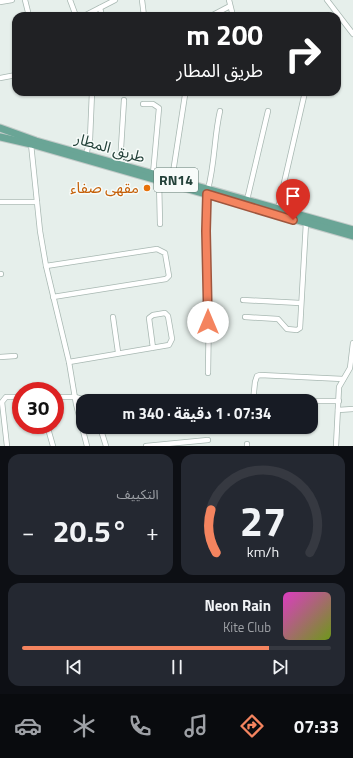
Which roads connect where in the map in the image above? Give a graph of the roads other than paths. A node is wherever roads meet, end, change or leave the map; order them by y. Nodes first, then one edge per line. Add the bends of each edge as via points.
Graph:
1 (12, 0) edge
2 (25, 0) edge
3 (70, 0) edge
4 (115, 0) edge
5 (142, 0) edge
6 (229, 0) edge
7 (327, 0) edge
8 (0, 2) edge
9 (230, 6) junction
10 (100, 8) junction
11 (28, 12) edge
12 (74, 12) edge
13 (92, 12) edge
14 (101, 12) edge
15 (144, 12) edge
16 (219, 12) edge
17 (232, 12) edge
18 (336, 12) edge
19 (341, 18) edge
20 (353, 34) edge
21 (12, 76) edge
22 (0, 78) edge
23 (92, 96) edge
24 (185, 96) dead end
25 (304, 96) edge
26 (124, 100) dead end
27 (143, 104) dead end
28 (268, 110) dead end
29 (220, 111) dead end
30 (0, 128) edge
31 (0, 137) edge
32 (31, 144) junction
33 (86, 155) junction
34 (120, 164) junction
35 (153, 174) junction
36 (172, 179) junction
37 (159, 181) junction
38 (208, 191) junction
39 (247, 200) junction
40 (0, 202) edge
41 (37, 202) junction
42 (278, 209) junction
43 (306, 223) junction
44 (160, 224) dead end
45 (353, 230) edge
46 (353, 236) edge
47 (46, 266) junction
48 (53, 297) junction
49 (243, 300) dead end
50 (300, 303) junction
51 (113, 317) dead end
52 (245, 317) dead end
53 (353, 343) edge
54 (153, 348) junction
55 (118, 352) junction
56 (15, 356) dead end
57 (0, 357) edge
58 (69, 362) junction
59 (208, 373) dead end
60 (343, 379) junction
61 (254, 394) edge
62 (12, 397) edge
63 (64, 397) edge
64 (75, 397) junction
65 (318, 401) edge
66 (339, 401) junction
67 (353, 409) edge
68 (338, 410) junction
69 (50, 434) edge
70 (102, 434) edge
71 (208, 440) dead end
72 (7, 446) edge
73 (53, 446) edge
74 (87, 446) edge
75 (106, 446) edge
76 (146, 446) edge
77 (336, 446) edge

1 - 8 street
2 - 11 street
3 - 12 street
4 - 10 street
5 - 15 street
6 - 9 street
7 - 18 street
9 - 16 street
9 - 17 street
10 - 13 street
10 - 14 street
19 - 20 street
21 - 22 street
23 - 33 street via 90,139
24 - 36 street
25 - 42 street
26 - 34 street
27 - 35 street via 156,105 159,108
28 - 39 street
29 - 38 street via 214,165
30 - 33 main road, طريق المطار / RN14
31 - 32 main road, طريق المطار / RN14
32 - 37 main road, طريق المطار / RN14
32 - 41 street
33 - 34 main road, طريق المطار / RN14
34 - 35 main road, طريق المطار / RN14
35 - 36 main road, طريق المطار / RN14
36 - 38 main road, طريق المطار / RN14
37 - 38 main road, طريق المطار / RN14
37 - 44 street
38 - 39 main road, طريق المطار / RN14
38 - 43 main road, طريق المطار / RN14
38 - 59 street
39 - 42 main road, طريق المطار / RN14
40 - 41 street
41 - 47 street
42 - 45 main road, طريق المطار / RN14
43 - 46 main road, طريق المطار / RN14
43 - 50 street
47 - 48 street
47 - 48 street via 157,249 165,253 168,276 166,279
48 - 58 street
49 - 50 street
50 - 52 street via 300,328 297,330 287,329 278,319
51 - 55 street
53 - 60 street via 350,368
54 - 54 street via 168,346 172,342 168,316 165,313 149,318
54 - 55 street
55 - 58 street
56 - 57 street
58 - 64 street
60 - 61 street via 260,375 255,382
60 - 66 street via 339,387
62 - 72 street via 6,397 2,402
63 - 64 street
64 - 74 street
65 - 66 street
66 - 68 street
67 - 68 street
68 - 77 street
69 - 73 street
70 - 75 street
71 - 76 street

